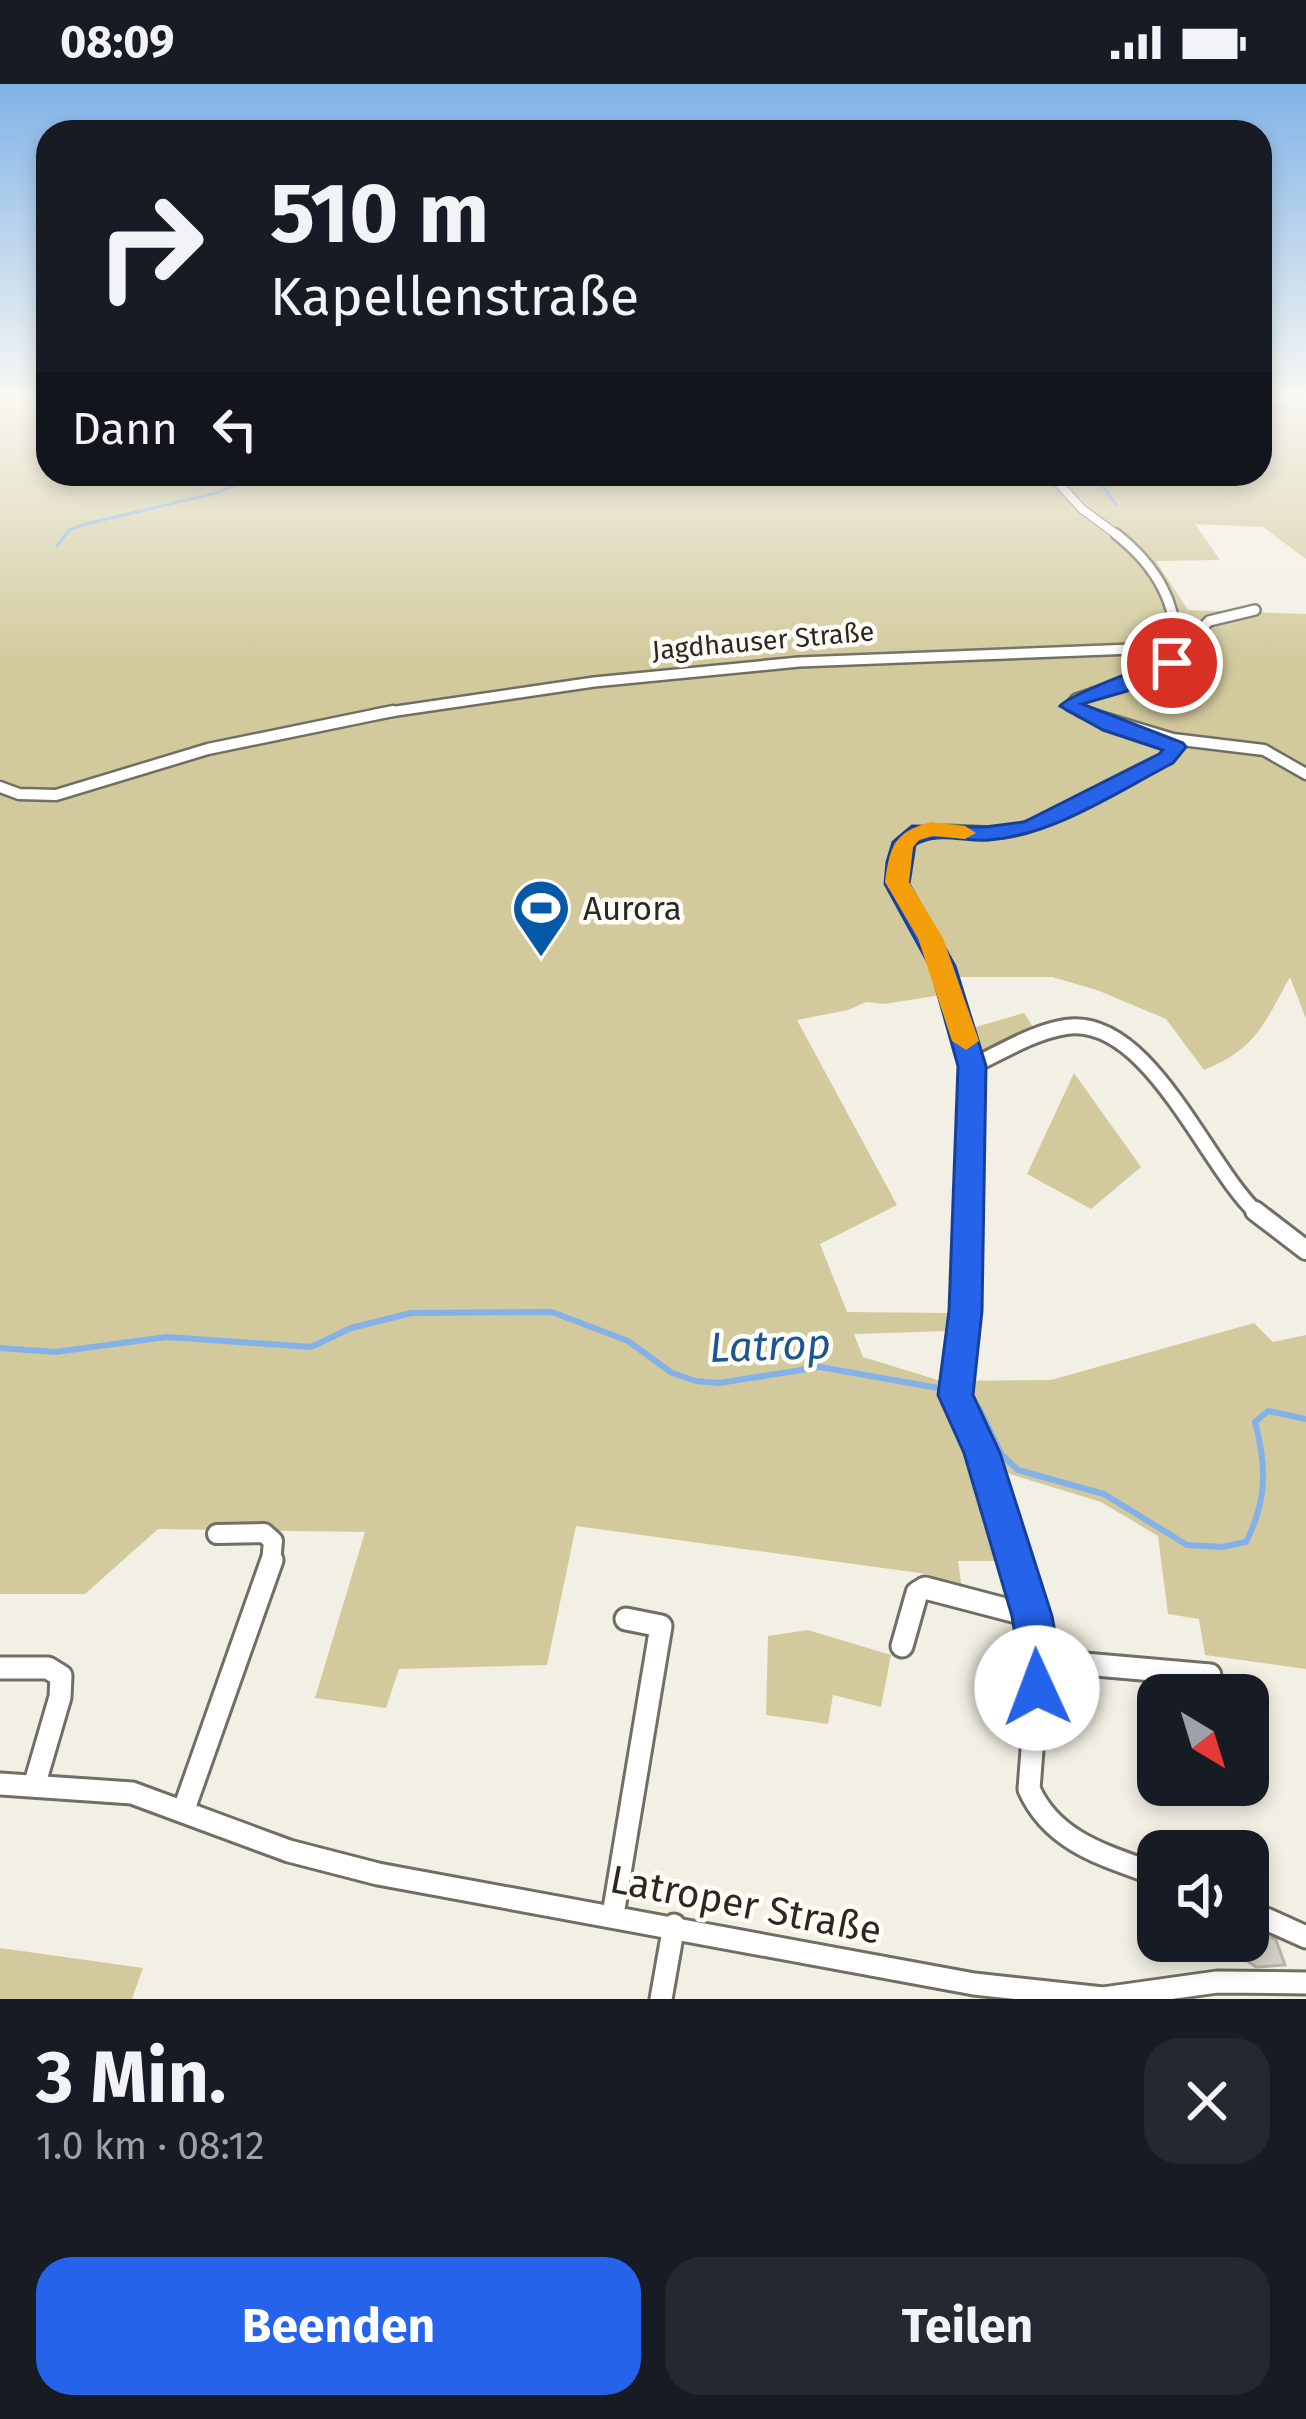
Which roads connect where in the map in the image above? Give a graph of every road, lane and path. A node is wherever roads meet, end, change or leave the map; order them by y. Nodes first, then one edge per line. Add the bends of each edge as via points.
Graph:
1 (1060, 486) edge
2 (1255, 610) dead end
3 (1173, 656) junction
4 (1098, 719) junction
5 (1233, 746) junction
6 (1176, 747) junction
7 (1306, 774) edge
8 (0, 787) edge
9 (972, 1066) junction
10 (1306, 1250) edge
11 (217, 1534) dead end
12 (1032, 1616) junction
13 (626, 1618) dead end
14 (902, 1646) dead end
15 (1040, 1660) junction
16 (0, 1668) edge
17 (1199, 1674) edge
18 (0, 1784) edge
19 (34, 1784) junction
20 (184, 1809) junction
21 (1137, 1867) edge
22 (613, 1915) junction
23 (1269, 1921) edge
24 (674, 1924) junction
25 (1306, 1937) edge
26 (1306, 1984) edge
27 (1102, 1998) edge
28 (661, 1999) edge

1 - 3 street via 1151,562 1172,614
2 - 3 street via 1214,618
3 - 4 street via 1153,673 1070,703
3 - 8 street, Jagdhauser Straße via 1151,649 889,654 529,688 236,742 65,794 33,797
4 - 5 street
4 - 6 street
5 - 6 street
5 - 7 street via 1270,752
6 - 9 street via 1029,828 931,829 904,842 897,884 943,966
9 - 10 street via 1065,1028 1112,1036 1152,1072 1238,1195
9 - 12 street via 966,1311 956,1387
11 - 20 street via 264,1533 274,1553
12 - 14 street via 929,1587 917,1593
12 - 15 street
13 - 22 street via 661,1626
15 - 17 street
15 - 21 street via 1028,1773 1035,1805 1069,1839
16 - 19 street via 48,1668 61,1676
18 - 19 street, Latroper Straße
19 - 20 street, Latroper Straße via 132,1793
20 - 22 street, Latroper Straße via 289,1851 378,1874
22 - 24 street, Latroper Straße
23 - 25 street
24 - 27 street, Latroper Straße via 974,1984
24 - 28 street
26 - 27 street, Latroper Straße via 1217,1982

